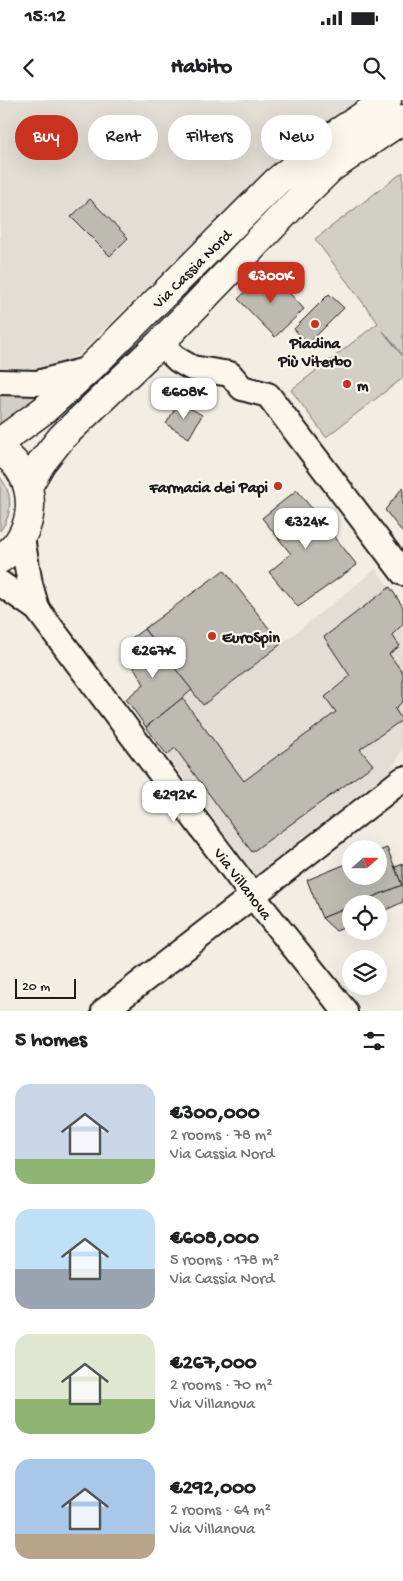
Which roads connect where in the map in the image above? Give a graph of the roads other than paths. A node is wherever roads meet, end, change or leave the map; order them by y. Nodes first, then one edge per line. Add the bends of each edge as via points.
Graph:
1 (387, 100) edge
2 (403, 119) edge
3 (160, 343) junction
4 (89, 369) junction
5 (0, 382) edge
6 (0, 442) edge
7 (0, 451) edge
8 (28, 486) junction
9 (22, 538) junction
10 (0, 559) edge
11 (403, 572) edge
12 (0, 583) edge
13 (38, 609) junction
14 (403, 779) edge
15 (252, 895) junction
16 (104, 1011) edge
17 (345, 1011) edge

1 - 4 main road, Via Cassia Nord via 333,136 277,181
2 - 3 main road, Via Cassia Nord via 331,168
3 - 8 main road, Via Cassia Nord via 62,437
3 - 11 street via 192,368 230,374 242,388 268,395
4 - 5 street via 37,383
4 - 6 main road, Via Cassia Nord via 44,410
7 - 8 main road via 13,461
8 - 9 main road via 31,504
9 - 10 main road
9 - 13 street, Via Villanova
12 - 13 street, Via Villanova
13 - 15 street, Via Villanova
14 - 15 street
15 - 16 street
15 - 17 street, Via Villanova

